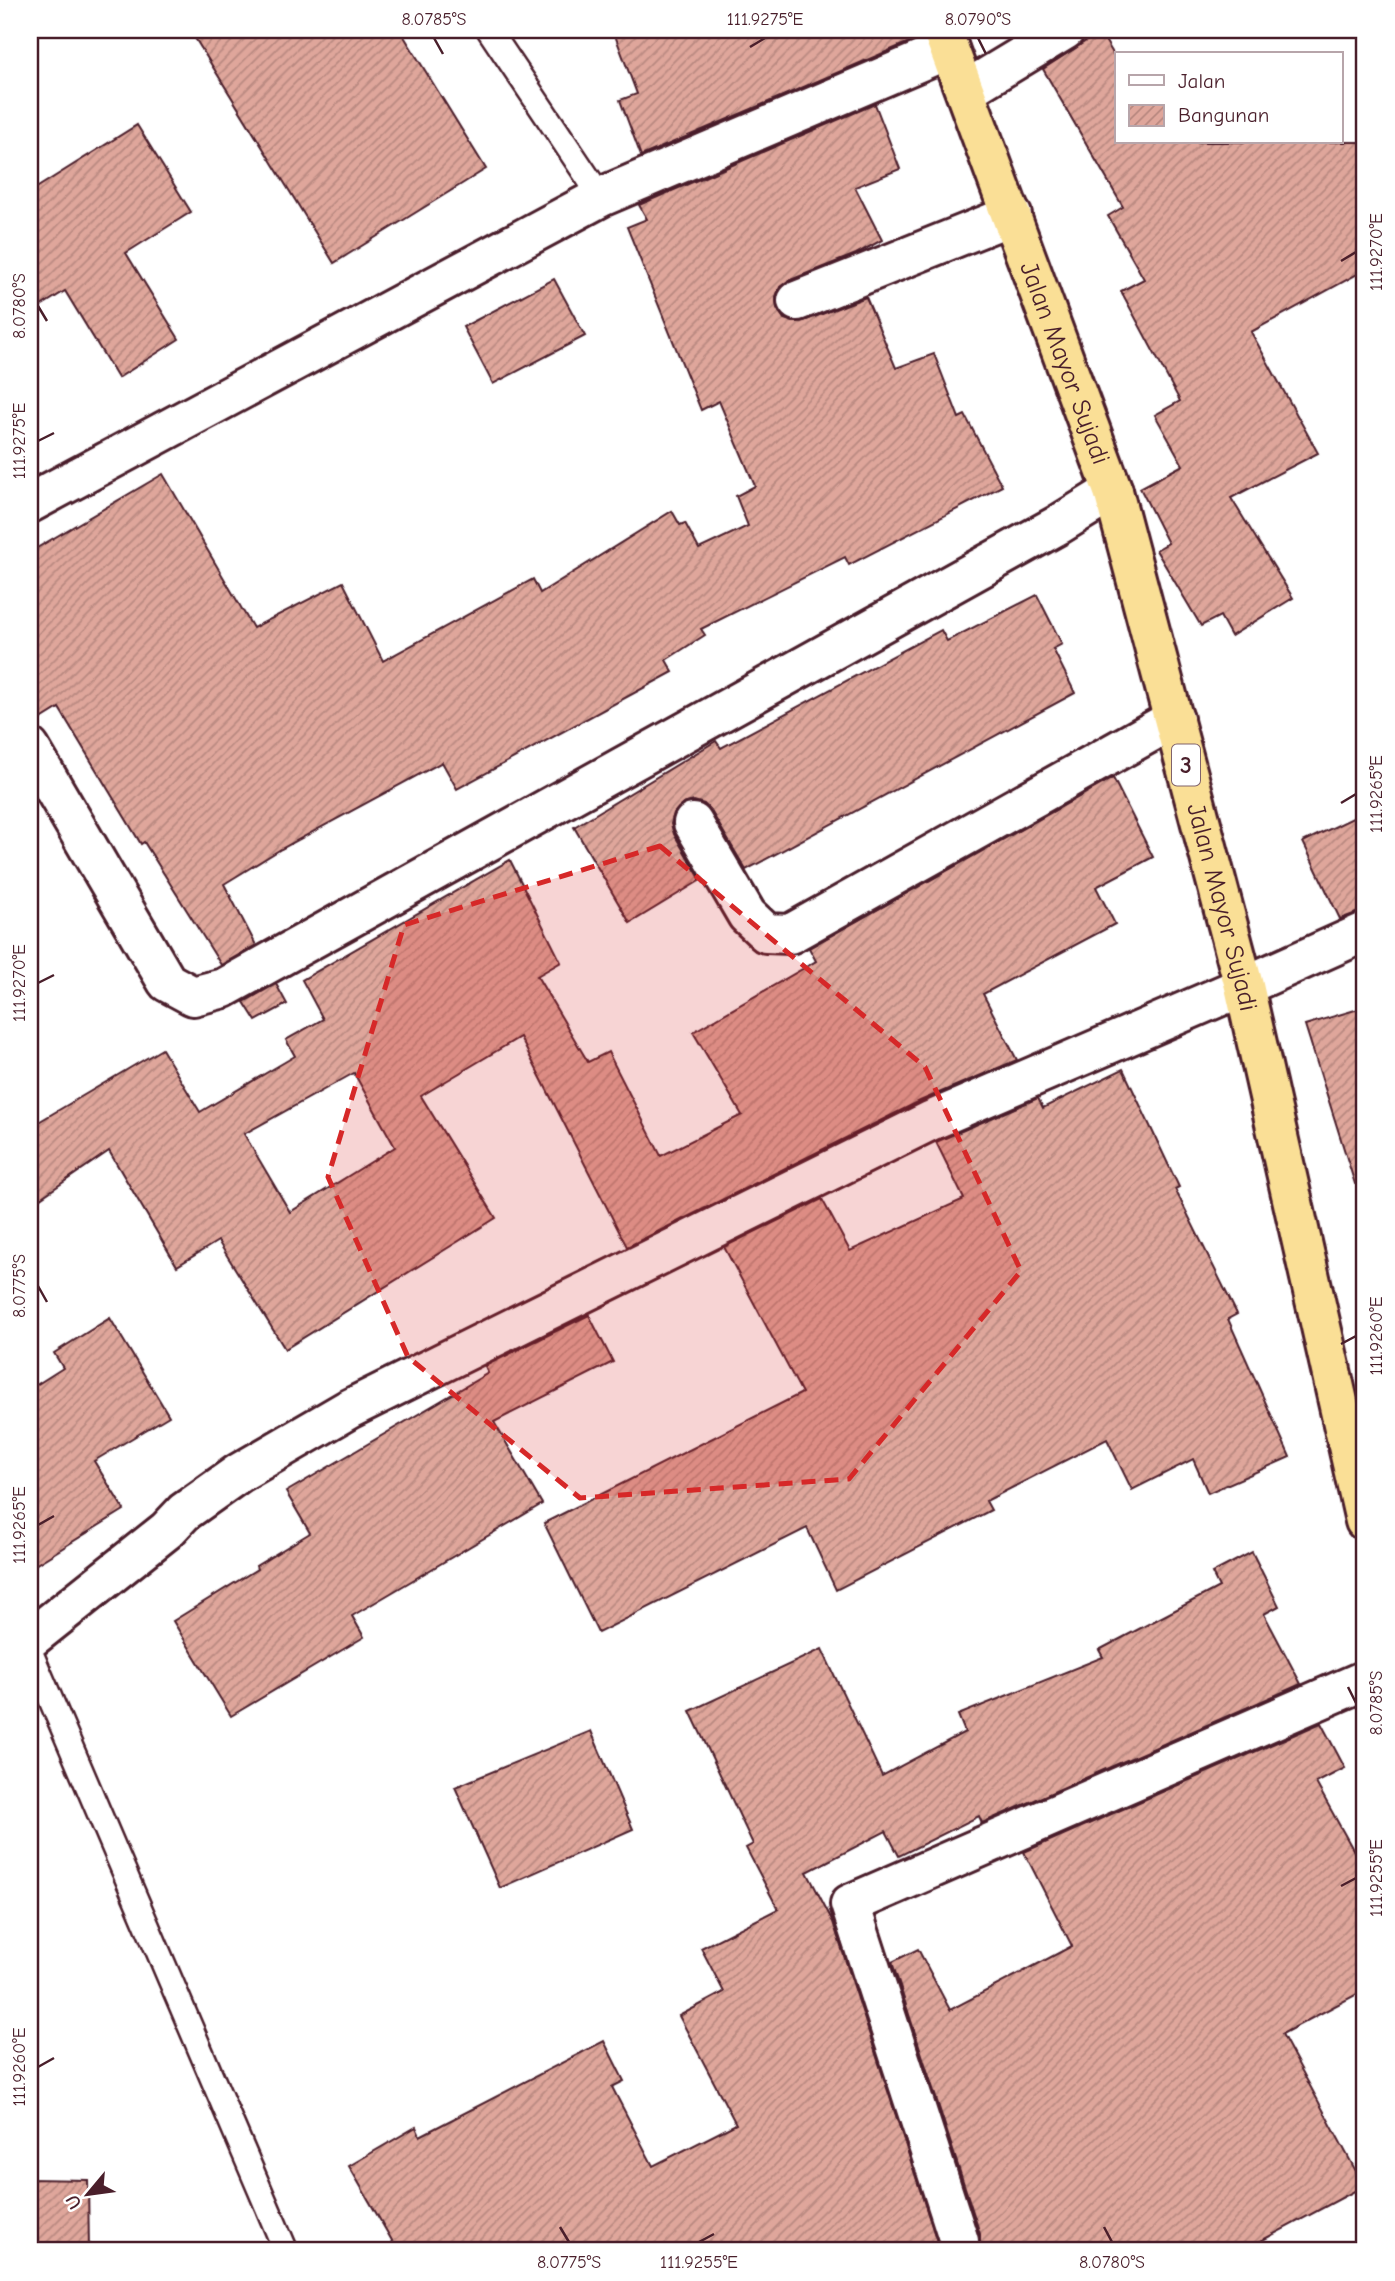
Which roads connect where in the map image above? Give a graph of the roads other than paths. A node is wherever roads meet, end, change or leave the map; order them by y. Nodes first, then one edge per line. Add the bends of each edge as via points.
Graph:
1 (489, 30) edge
2 (1065, 30) edge
3 (945, 40) edge
4 (966, 90) junction
5 (601, 197) junction
6 (1012, 215) junction
7 (797, 301) dead end
8 (1113, 491) junction
9 (30, 503) edge
10 (1174, 719) junction
11 (30, 748) edge
12 (693, 823) dead end
13 (1365, 932) edge
14 (1244, 986) junction
15 (1365, 1521) edge
16 (30, 1639) edge
17 (30, 1651) edge
18 (1365, 1680) edge
19 (959, 2241) dead end
20 (286, 2251) edge

1 - 5 lane
2 - 4 street
3 - 4 highway, Jalan Mayor Sujadi / 3
3 - 5 street
4 - 6 highway, Jalan Mayor Sujadi / 3
5 - 9 street
6 - 7 street
6 - 8 highway, Jalan Mayor Sujadi / 3
8 - 10 highway, Jalan Mayor Sujadi / 3
8 - 11 street via 225,988 193,996 167,982
10 - 12 street via 790,934 766,933 747,915
10 - 14 highway, Jalan Mayor Sujadi / 3
13 - 14 street
14 - 15 highway, Jalan Mayor Sujadi / 3
14 - 16 street via 930,1121 349,1409 239,1473 184,1512
17 - 20 lane
18 - 19 street via 850,1904

